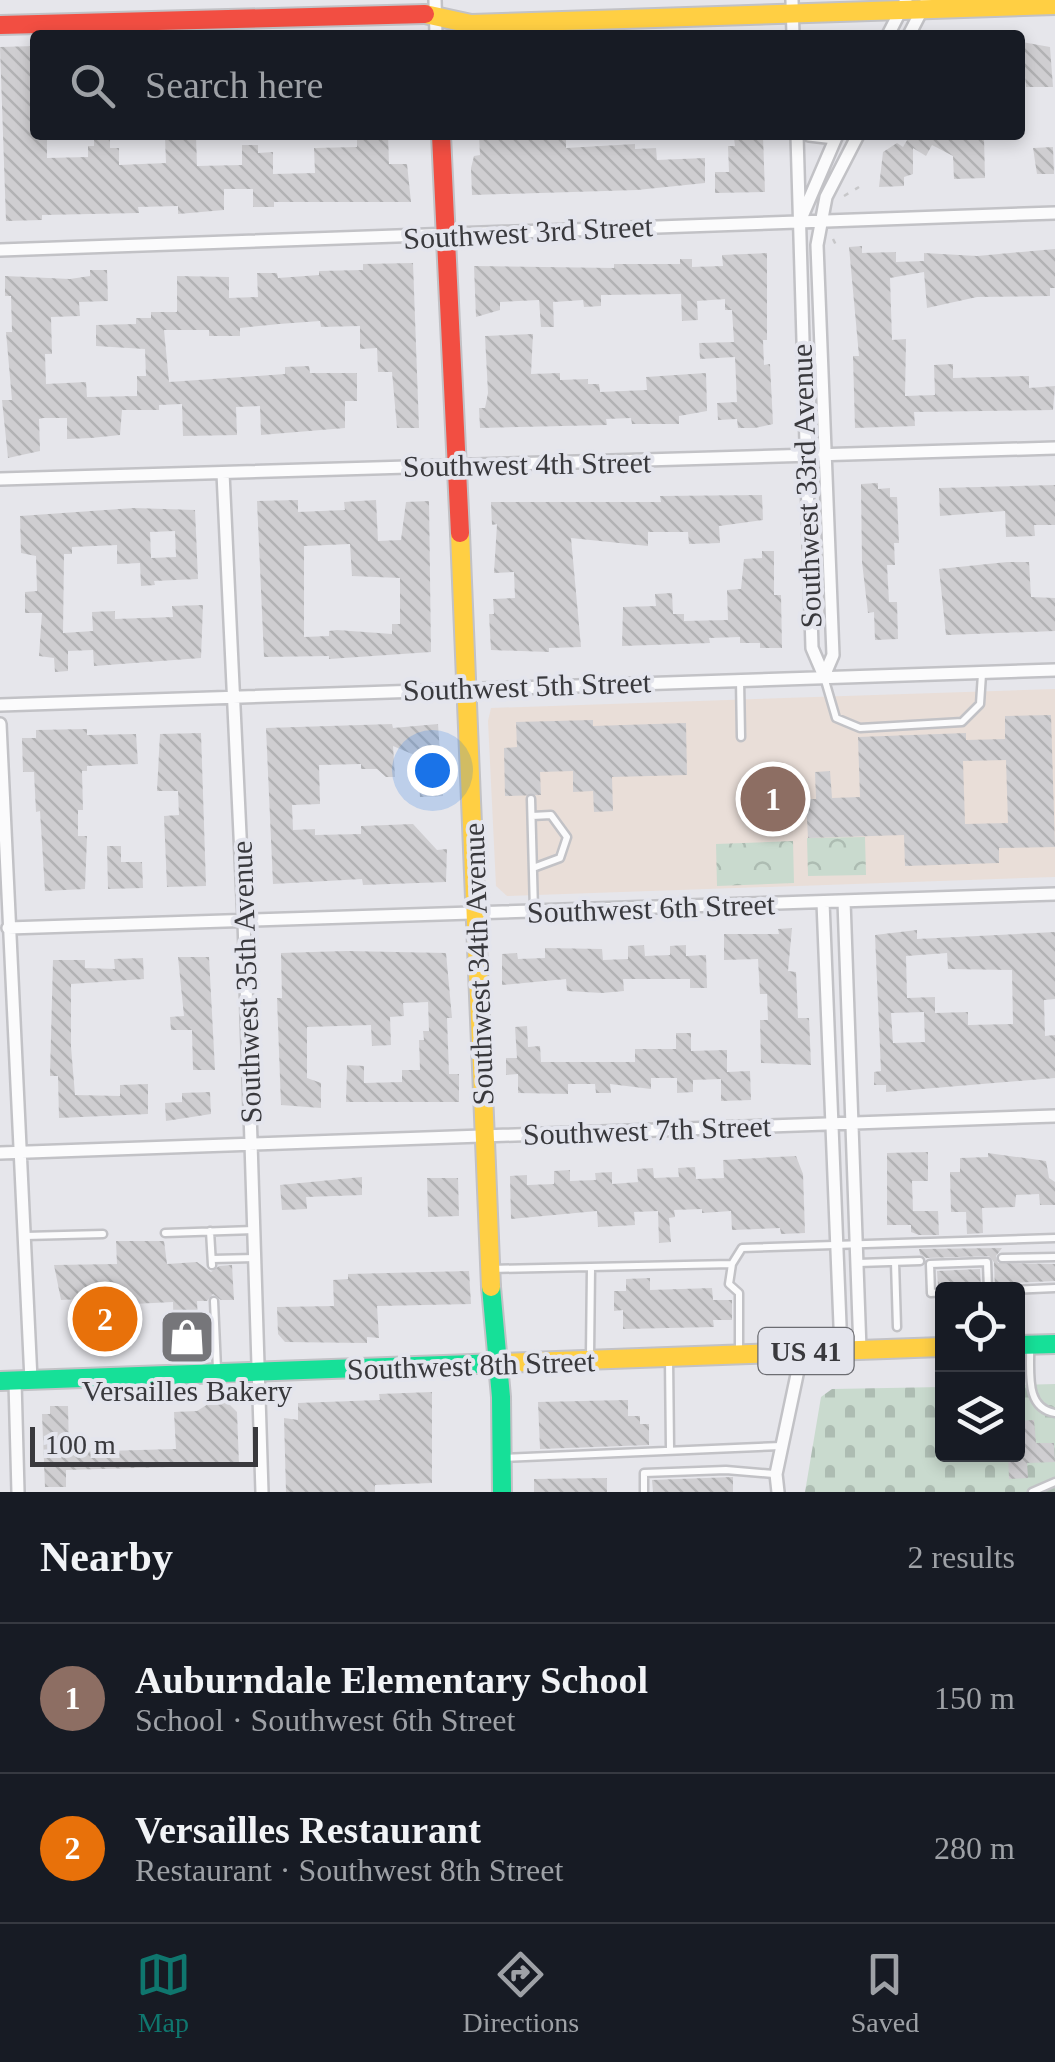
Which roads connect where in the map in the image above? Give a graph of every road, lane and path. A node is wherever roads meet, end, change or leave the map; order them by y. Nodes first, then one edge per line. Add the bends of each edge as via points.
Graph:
1 (914, 5) edge
2 (1055, 5) edge
3 (792, 7) edge
4 (436, 17) edge
5 (0, 25) edge
6 (892, 30) edge
7 (910, 30) edge
8 (441, 140) edge
9 (797, 140) edge
10 (834, 140) edge
11 (855, 140) edge
12 (859, 188) dead end
13 (843, 197) dead end
14 (1055, 213) edge
15 (820, 221) junction
16 (800, 222) junction
17 (446, 235) junction
18 (833, 238) dead end
19 (836, 246) dead end
20 (0, 250) edge
21 (1055, 448) edge
22 (804, 456) junction
23 (826, 456) junction
24 (458, 466) junction
25 (223, 473) junction
26 (0, 479) edge
27 (1055, 670) edge
28 (982, 672) junction
29 (824, 676) junction
30 (740, 679) junction
31 (468, 688) junction
32 (234, 697) junction
33 (0, 706) edge
34 (0, 724) edge
35 (741, 738) dead end
36 (532, 799) dead end
37 (532, 816) junction
38 (2, 818) edge
39 (533, 868) junction
40 (1055, 894) edge
41 (844, 901) junction
42 (822, 902) junction
43 (534, 912) junction
44 (476, 915) junction
45 (244, 920) junction
46 (5, 932) edge
47 (1055, 1116) edge
48 (852, 1124) junction
49 (832, 1125) junction
50 (485, 1135) junction
51 (252, 1144) junction
52 (20, 1152) junction
53 (0, 1153) edge
54 (255, 1230) junction
55 (210, 1232) junction
56 (165, 1233) dead end
57 (103, 1234) dead end
58 (24, 1236) junction
59 (1055, 1238) edge
60 (856, 1244) junction
61 (836, 1245) junction
62 (1055, 1257) edge
63 (256, 1258) junction
64 (1002, 1258) dead end
65 (920, 1261) dead end
66 (895, 1262) junction
67 (732, 1264) junction
68 (856, 1264) junction
69 (591, 1268) junction
70 (488, 1269) junction
71 (988, 1282) edge
72 (1055, 1288) edge
73 (1025, 1289) edge
74 (935, 1292) edge
75 (214, 1300) dead end
76 (897, 1326) dead end
77 (1025, 1344) edge
78 (1055, 1344) edge
79 (935, 1347) edge
80 (850, 1350) junction
81 (1025, 1350) edge
82 (802, 1351) junction
83 (740, 1354) junction
84 (669, 1358) junction
85 (590, 1361) junction
86 (495, 1365) junction
87 (260, 1372) junction
88 (218, 1373) junction
89 (15, 1380) edge
90 (1055, 1413) edge
91 (782, 1446) junction
92 (670, 1448) junction
93 (502, 1458) junction
94 (776, 1474) junction
95 (1055, 1482) edge
96 (18, 1492) edge
97 (262, 1492) edge
98 (502, 1492) edge
99 (644, 1492) edge
100 (778, 1492) edge
101 (1032, 1492) edge

1 - 2 street
1 - 3 street
1 - 6 street
1 - 7 street
3 - 4 street via 471,24
4 - 5 street via 203,11
8 - 17 street, Southwest 34th Avenue
9 - 16 street, Southwest 33rd Avenue
10 - 16 street
11 - 15 street, Southwest 33rd Avenue
12 - 13 path
14 - 15 street, Southwest 3rd Street
15 - 16 street, Southwest 3rd Street
15 - 23 street, Southwest 33rd Avenue
16 - 17 street, Southwest 3rd Street
16 - 22 street, Southwest 33rd Avenue
17 - 20 street, Southwest 3rd Street
17 - 24 street, Southwest 34th Avenue
18 - 19 path
21 - 23 street, Southwest 4th Street
22 - 23 street, Southwest 4th Street
22 - 24 street, Southwest 4th Street
22 - 29 street, Southwest 33rd Avenue via 812,648
23 - 29 street, Southwest 33rd Avenue via 833,655
24 - 25 street, Southwest 4th Street
24 - 31 street, Southwest 34th Avenue
25 - 26 street, Southwest 4th Street
25 - 32 street, Southwest 35th Avenue
27 - 28 street, Southwest 5th Street
28 - 29 street, Southwest 5th Street
28 - 29 lane via 980,704 962,722 878,728 836,718
29 - 30 street, Southwest 5th Street
30 - 31 street, Southwest 5th Street
30 - 35 lane
31 - 32 street, Southwest 5th Street
31 - 44 street, Southwest 34th Avenue
32 - 33 street, Southwest 5th Street
32 - 45 street, Southwest 35th Avenue
34 - 38 street
36 - 37 lane
37 - 39 lane
37 - 39 lane via 551,815 566,837 560,858
38 - 46 street
39 - 43 lane
40 - 41 street, Southwest 6th Street
41 - 42 street, Southwest 6th Street
41 - 48 street
42 - 43 street, Southwest 6th Street
42 - 49 street
43 - 44 street, Southwest 6th Street
44 - 45 street, Southwest 6th Street
44 - 50 street, Southwest 34th Avenue
45 - 46 street, Southwest 6th Street
45 - 51 street, Southwest 35th Avenue
46 - 52 street
47 - 48 street, Southwest 7th Street
48 - 49 street, Southwest 7th Street
48 - 60 street
49 - 50 street, Southwest 7th Street
49 - 61 street
50 - 51 street, Southwest 7th Street
50 - 70 street, Southwest 34th Avenue
51 - 52 street, Southwest 7th Street
51 - 54 street, Southwest 35th Avenue
52 - 53 street, Southwest 7th Street
52 - 58 street
54 - 55 lane
54 - 63 street, Southwest 35th Avenue
55 - 56 lane
55 - 63 lane via 212,1262
57 - 58 lane
58 - 89 street
59 - 60 lane
60 - 61 lane
60 - 68 street
61 - 67 lane via 742,1248
61 - 80 street
62 - 64 lane
63 - 87 street, Southwest 35th Avenue
65 - 66 lane
66 - 68 lane
66 - 76 lane
67 - 69 lane
67 - 83 lane
68 - 80 street
69 - 70 lane
69 - 85 lane
70 - 86 street, Southwest 34th Avenue
71 - 74 lane via 987,1262 930,1264
72 - 73 lane
75 - 88 lane
77 - 78 street
79 - 80 street, Southwest 8th Street / US 41
80 - 82 street, Southwest 8th Street / US 41
81 - 90 lane via 1033,1401
82 - 83 street, Southwest 8th Street / US 41
82 - 91 street
83 - 84 street, Southwest 8th Street / US 41
84 - 85 street, Southwest 8th Street / US 41
84 - 92 lane
85 - 86 street, Southwest 8th Street / US 41
86 - 87 street, Southwest 8th Street / US 41
86 - 93 street, Southwest 34th Avenue
87 - 88 street, Southwest 8th Street / US 41
87 - 97 street, Southwest 35th Avenue
88 - 89 street, Southwest 8th Street / US 41
89 - 96 street
91 - 92 lane
91 - 94 street
92 - 93 lane via 662,1455
93 - 98 street, Southwest 34th Avenue
94 - 99 lane via 644,1473
94 - 100 street
95 - 101 lane

